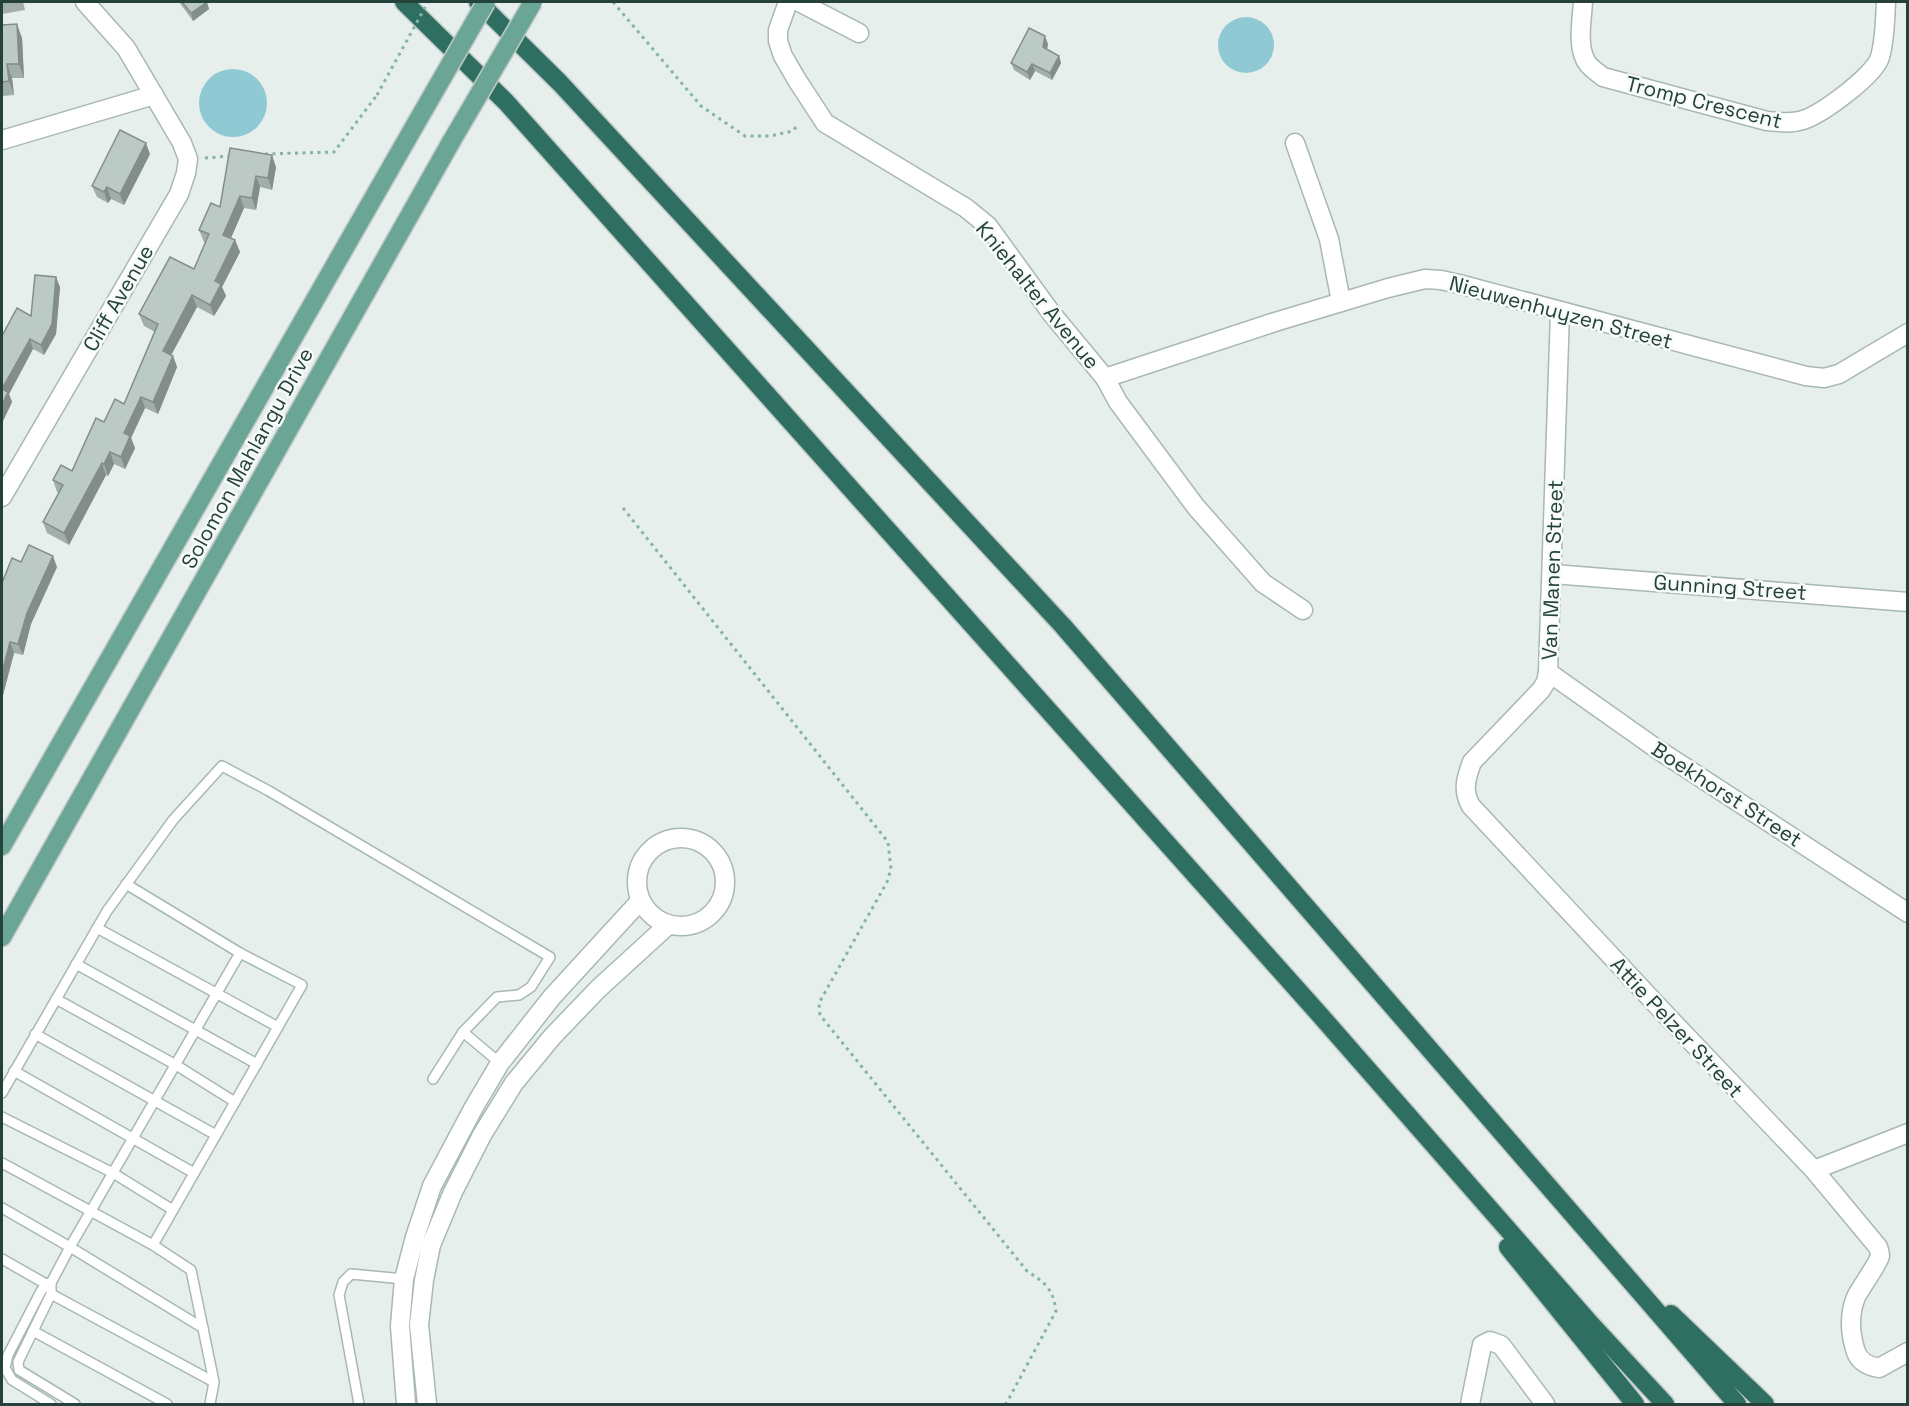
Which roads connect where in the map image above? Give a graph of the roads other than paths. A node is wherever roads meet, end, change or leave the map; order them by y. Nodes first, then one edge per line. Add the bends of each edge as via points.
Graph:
1 (85, 2) edge
2 (404, 2) edge
3 (478, 2) edge
4 (486, 2) edge
5 (533, 2) edge
6 (788, 2) edge
7 (799, 2) edge
8 (1583, 2) edge
9 (1886, 2) edge
10 (859, 33) dead end
11 (154, 95) junction
12 (2, 140) edge
13 (1295, 142) dead end
14 (1341, 302) junction
15 (1560, 312) junction
16 (1908, 333) edge
17 (1105, 378) junction
18 (2, 497) edge
19 (1553, 574) junction
20 (1908, 602) edge
21 (1304, 610) dead end
22 (1548, 672) junction
23 (1467, 799) joint
24 (2, 846) edge
25 (37, 874) junction
26 (126, 884) junction
27 (640, 901) junction
28 (1908, 913) edge
29 (668, 925) junction
30 (97, 928) junction
31 (2, 936) edge
32 (2, 946) edge
33 (240, 953) junction
34 (76, 964) junction
35 (218, 993) junction
36 (56, 999) junction
37 (1320, 1015) junction
38 (278, 1027) junction
39 (196, 1030) junction
40 (463, 1032) junction
41 (36, 1034) junction
42 (500, 1063) junction
43 (256, 1064) junction
44 (176, 1065) junction
45 (14, 1071) junction
46 (433, 1079) dead end
47 (2, 1093) edge
48 (155, 1100) junction
49 (235, 1102) junction
50 (2, 1118) edge
51 (1908, 1133) edge
52 (216, 1135) junction
53 (133, 1138) junction
54 (2, 1163) edge
55 (1814, 1170) junction
56 (113, 1173) junction
57 (194, 1173) junction
58 (2, 1208) edge
59 (173, 1210) junction
60 (90, 1212) junction
61 (153, 1245) junction
62 (70, 1247) junction
63 (1602, 1250) junction
64 (2, 1259) edge
65 (404, 1279) junction
66 (49, 1284) junction
67 (51, 1294) junction
68 (203, 1328) junction
69 (33, 1331) junction
70 (1908, 1352) edge
71 (214, 1382) junction
72 (153, 1401) edge
73 (51, 1404) edge
74 (75, 1404) edge
75 (167, 1404) edge
76 (210, 1404) edge
77 (359, 1404) edge
78 (406, 1404) edge
79 (426, 1404) edge
80 (1470, 1404) edge
81 (1545, 1404) edge
82 (1635, 1404) edge
83 (1665, 1404) edge
84 (1737, 1404) edge
85 (1765, 1404) edge

1 - 11 street via 126,48
2 - 37 highway via 506,102
3 - 63 highway via 560,83 1063,626
4 - 24 main road, Solomon Mahlangu Drive, bridge
5 - 25 main road, Solomon Mahlangu Drive, bridge
6 - 17 street, Kniehalter Avenue via 778,41 783,56 825,123 966,208 988,226
7 - 10 street
8 - 9 street, Tromp Crescent via 1581,48 1589,66 1603,77 1767,121 1790,123 1820,111 1872,72 1880,57
11 - 12 street
11 - 18 street, Cliff Avenue via 188,159 179,194
13 - 14 street via 1329,239
14 - 15 street, Nieuwenhuyzen Street via 1425,279
14 - 17 street, Nieuwenhuyzen Street
15 - 16 street, Nieuwenhuyzen Street via 1824,378 1839,374
15 - 19 street, Van Manen Street
17 - 21 street, Kniehalter Avenue via 1118,402 1196,507 1263,583
19 - 20 street, Gunning Street
19 - 22 street, Van Manen Street
22 - 23 street, Van Manen Street via 1541,690 1472,762 1465,788
22 - 28 street, Boekhorst Street
23 - 55 street, Attie Pelzer Street via 1577,921
25 - 31 main road, Solomon Mahlangu Drive
25 - 32 main road
26 - 30 lane
26 - 33 lane
26 - 40 lane via 173,820 222,766 550,957 531,987 519,995 497,997
27 - 29 street via 647,912
27 - 29 street via 637,875 648,852 658,844 672,838 688,838 714,853 725,881 717,909 693,925
27 - 42 street via 552,997
29 - 79 street via 598,989 514,1083 453,1192 431,1245 424,1280 419,1325
30 - 34 lane
30 - 35 lane
33 - 35 lane
33 - 38 lane via 302,985
34 - 36 lane
34 - 39 lane
35 - 38 lane
35 - 39 lane
36 - 41 lane
36 - 44 lane
37 - 82 highway
37 - 83 highway
38 - 43 lane
39 - 43 lane
39 - 44 lane
40 - 42 lane
40 - 46 lane
41 - 45 lane
41 - 48 lane
42 - 65 street via 432,1186
43 - 49 lane
44 - 48 lane
44 - 49 lane
45 - 47 lane
45 - 53 lane
48 - 52 lane
48 - 53 lane
49 - 52 lane
50 - 56 lane
51 - 55 street
52 - 57 lane
53 - 56 lane
53 - 57 lane
54 - 60 lane
55 - 70 street, Attie Pelzer Street via 1878,1247 1879,1259 1853,1306 1851,1330 1857,1355 1864,1363 1879,1368
56 - 59 lane
56 - 60 lane
57 - 59 lane
58 - 62 lane
59 - 61 lane
60 - 61 lane
60 - 62 lane
61 - 68 lane via 191,1270
62 - 66 lane
62 - 68 lane
63 - 84 highway
63 - 85 highway
64 - 66 lane
65 - 77 lane via 351,1274 343,1282 339,1295 342,1319
65 - 78 street via 400,1326
66 - 67 lane
66 - 73 lane via 41,1291 8,1354 5,1368 12,1380
67 - 69 lane
67 - 71 lane
68 - 71 lane
69 - 72 lane
69 - 74 lane via 18,1362 19,1370
71 - 76 lane
72 - 75 lane
80 - 81 street via 1482,1345 1490,1341 1501,1345

